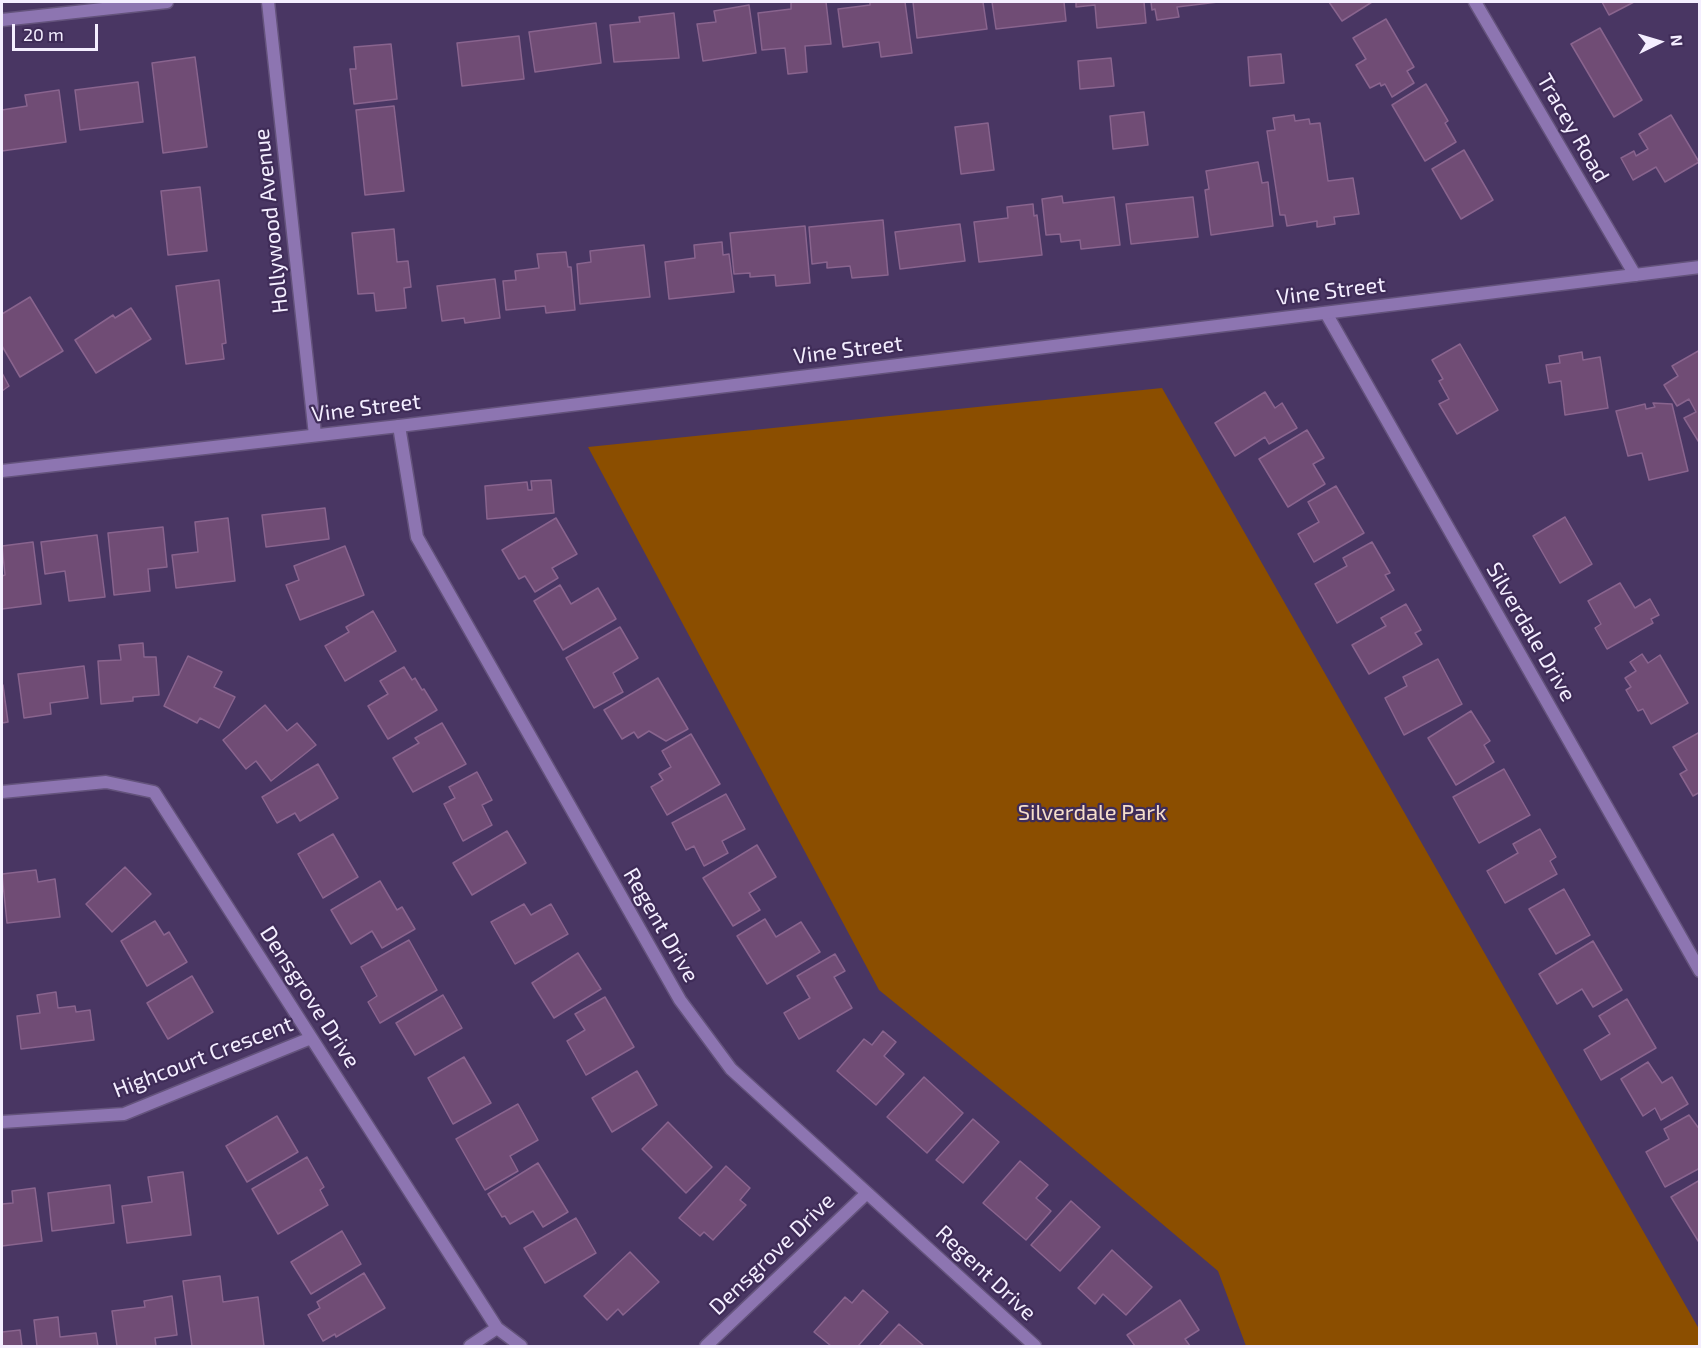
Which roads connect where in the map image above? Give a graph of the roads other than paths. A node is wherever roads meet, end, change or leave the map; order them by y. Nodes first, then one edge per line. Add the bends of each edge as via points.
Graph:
1 (167, 2) edge
2 (268, 2) edge
3 (1475, 2) edge
4 (2, 20) edge
5 (1700, 267) edge
6 (1635, 275) junction
7 (1326, 313) junction
8 (399, 426) junction
9 (315, 435) junction
10 (2, 471) edge
11 (2, 792) edge
12 (1700, 971) edge
13 (311, 1038) junction
14 (2, 1122) edge
15 (867, 1193) junction
16 (496, 1328) junction
17 (470, 1347) edge
18 (521, 1347) edge
19 (706, 1347) edge
20 (1035, 1347) edge

1 - 4 street
2 - 9 street, Hollywood Avenue
3 - 6 street, Tracey Road
5 - 6 street, Vine Street
6 - 7 street, Vine Street
7 - 8 street, Vine Street
7 - 12 street, Silverdale Drive
8 - 9 street, Vine Street
8 - 15 street, Regent Drive via 417,537 680,1000 731,1069
9 - 10 street, Vine Street
11 - 13 street, Densgrove Drive via 106,782 154,792
13 - 14 street, Highcourt Crescent via 124,1114
13 - 16 street, Densgrove Drive
15 - 19 street, Densgrove Drive
15 - 20 street, Regent Drive
16 - 17 street
16 - 18 street, Densgrove Drive

